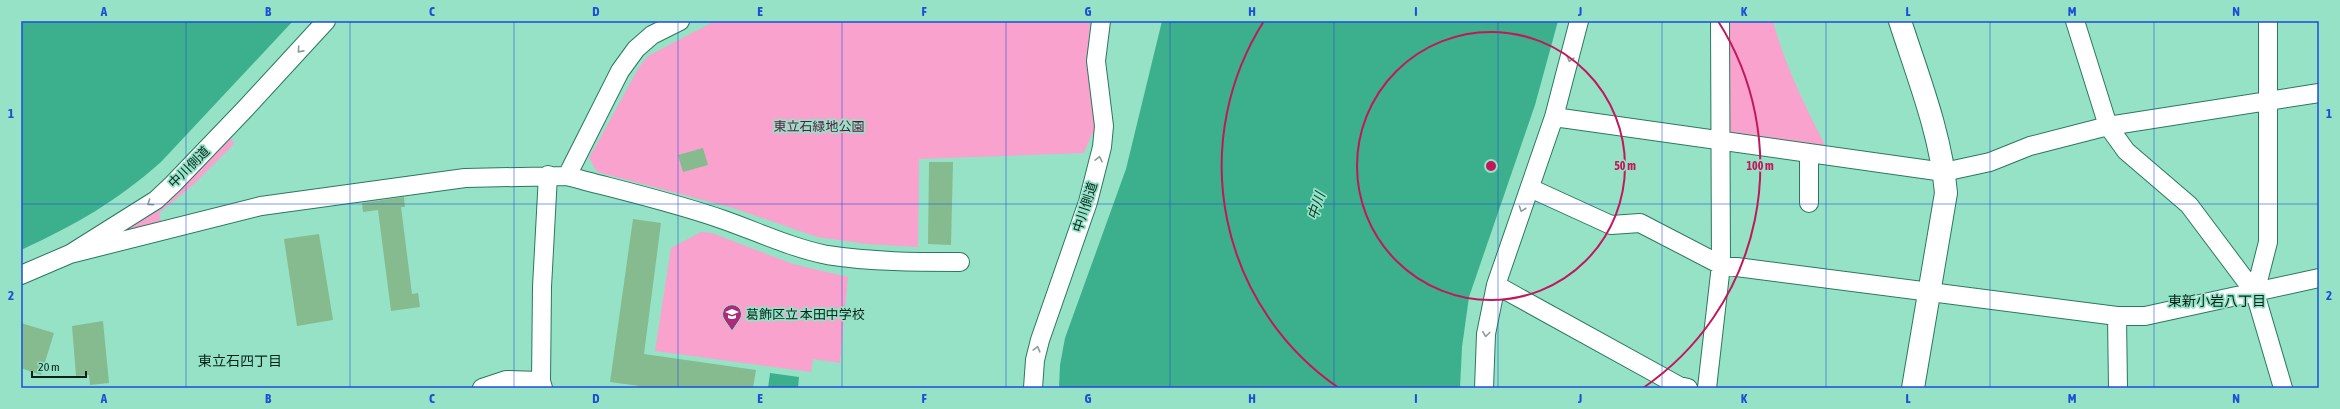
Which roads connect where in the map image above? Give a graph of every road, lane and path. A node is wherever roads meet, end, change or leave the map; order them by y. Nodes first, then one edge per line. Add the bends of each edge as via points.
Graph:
1 (326, 21) edge
2 (680, 21) edge
3 (1101, 21) edge
4 (1579, 21) edge
5 (1720, 21) edge
6 (1900, 21) edge
7 (2075, 21) edge
8 (2268, 21) edge
9 (2319, 93) edge
10 (2268, 100) junction
11 (1554, 116) junction
12 (2108, 126) junction
13 (1722, 141) junction
14 (1809, 153) junction
15 (1944, 172) junction
16 (548, 175) junction
17 (567, 176) junction
18 (1530, 188) junction
19 (1809, 203) dead end
20 (70, 254) junction
21 (960, 262) dead end
22 (1721, 265) junction
23 (21, 275) edge
24 (2319, 278) edge
25 (1496, 285) junction
26 (1931, 292) junction
27 (2255, 293) junction
28 (2117, 316) junction
29 (542, 385) edge
30 (482, 388) edge
31 (1033, 388) edge
32 (1484, 388) edge
33 (1688, 388) edge
34 (1707, 388) edge
35 (1913, 388) edge
36 (2118, 388) edge
37 (2284, 388) edge

1 -> 20 street, 中川側道 via 156,200
2 - 17 street via 652,36 620,71
31 -> 3 street, 中川側道 via 1035,360 1040,340 1088,202 1102,147 1104,126 1096,60
4 -> 11 street
5 - 13 street
6 - 15 street
7 - 12 street
8 - 10 street
9 - 10 street
10 - 12 street
10 - 27 street via 2268,242
11 - 13 street
11 - 18 street
12 - 15 street via 2030,146 1990,162
12 - 27 street via 2126,151 2189,205
13 - 14 street
13 - 22 street
14 - 15 street
14 - 19 street
15 - 26 street via 1946,193
16 - 17 street
16 - 20 street via 464,178 261,206
16 - 29 street via 542,287
17 - 21 street via 723,219 798,247 826,254 874,261
18 - 22 street via 1611,225 1640,223
18 -> 25 street
20 - 23 street, 中川側道
22 - 26 street
22 - 34 street
24 - 27 street
25 -> 32 street via 1486,334
25 - 33 street via 1678,386
26 - 28 street
26 - 35 street
27 - 28 street via 2145,316
27 - 37 street
28 - 36 street
29 - 30 street via 506,380

